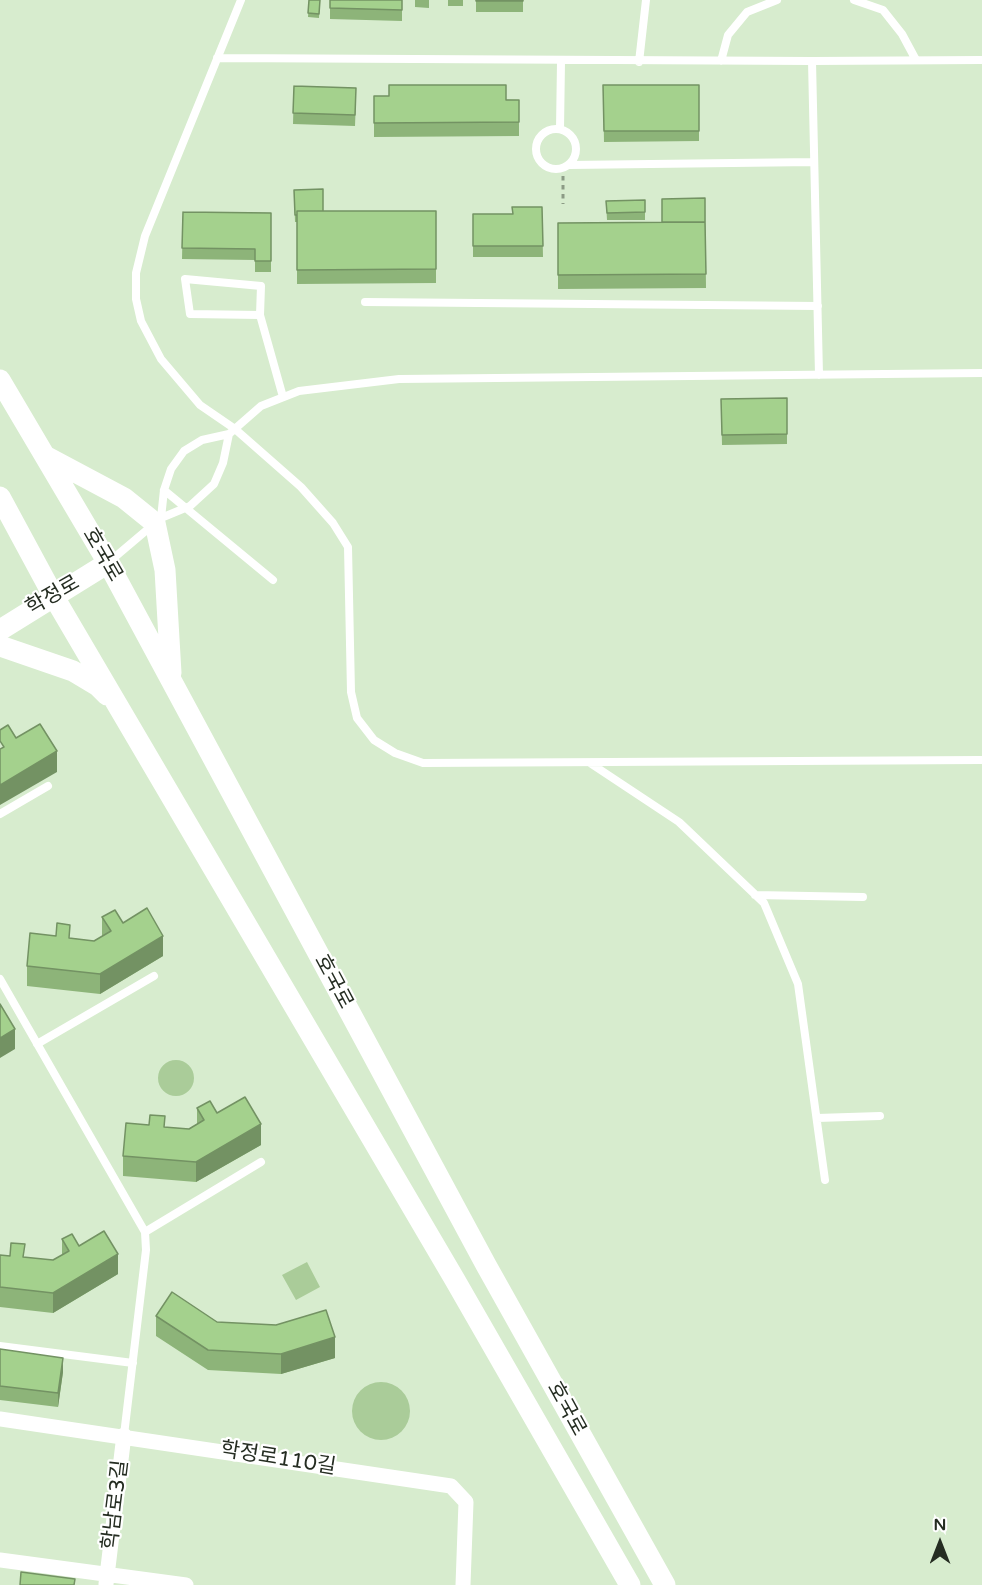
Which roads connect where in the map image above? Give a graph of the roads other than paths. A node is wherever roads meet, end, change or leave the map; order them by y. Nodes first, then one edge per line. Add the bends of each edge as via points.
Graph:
1 (241, 0) edge
2 (646, 0) edge
3 (777, 0) edge
4 (854, 0) edge
5 (217, 58) junction
6 (916, 60) junction
7 (982, 60) edge
8 (721, 61) junction
9 (812, 61) junction
10 (561, 62) junction
11 (639, 62) junction
12 (560, 129) junction
13 (814, 162) junction
14 (566, 167) junction
15 (365, 302) dead end
16 (818, 306) junction
17 (260, 315) junction
18 (982, 373) edge
19 (819, 375) junction
20 (0, 380) edge
21 (283, 397) junction
22 (232, 432) junction
23 (44, 456) junction
24 (164, 490) junction
25 (0, 497) edge
26 (184, 509) junction
27 (158, 521) junction
28 (108, 563) junction
29 (273, 579) dead end
30 (54, 597) junction
31 (0, 630) edge
32 (0, 646) edge
33 (172, 683) junction
34 (128, 721) junction
35 (982, 760) edge
36 (589, 762) junction
37 (48, 786) dead end
38 (0, 814) edge
39 (755, 895) junction
40 (863, 897) dead end
41 (154, 976) dead end
42 (0, 979) edge
43 (37, 1044) junction
44 (880, 1116) dead end
45 (817, 1118) junction
46 (261, 1162) dead end
47 (825, 1180) dead end
48 (145, 1232) junction
49 (0, 1346) edge
50 (133, 1363) junction
51 (0, 1419) edge
52 (124, 1435) junction
53 (0, 1560) edge
54 (107, 1580) edge
55 (186, 1585) edge
56 (463, 1585) edge
57 (630, 1585) edge
58 (665, 1585) edge

1 - 5 lane
2 - 11 lane
3 - 8 lane via 747,12 728,35
4 - 6 lane via 883,10
5 - 10 lane
5 - 22 lane via 145,236 135,273 135,299 141,321 162,358 200,405
6 - 7 lane
6 - 9 lane
8 - 9 lane
8 - 11 lane
9 - 13 lane
10 - 11 lane
10 - 12 lane
12 - 14 lane via 572,136 577,147
12 - 14 lane via 542,135 537,154 550,169
13 - 14 lane
13 - 16 lane
15 - 16 lane
16 - 19 lane
17 - 17 lane via 261,286 185,279 190,314
17 - 21 lane
18 - 19 lane
19 - 21 lane via 399,379 299,391
20 - 23 main road, 호국로
21 - 22 lane via 261,406
22 - 24 lane via 202,440 184,451 171,469
22 - 26 lane via 214,484
22 - 36 lane via 301,487 348,547 351,692 357,718 374,740 423,763
23 - 27 main road via 124,498
23 - 28 main road, 호국로
24 - 26 lane
24 - 27 lane
25 - 30 main road, 호국로
26 - 27 lane
26 - 29 lane
27 - 28 lane
27 - 33 main road
28 - 30 main road, 학정로
28 - 33 main road, 호국로
30 - 31 main road, 학정로
30 - 34 main road, 호국로
32 - 34 main road via 74,671 99,686
33 - 58 main road, 호국로 via 486,1265
34 - 57 main road, 호국로
35 - 36 lane
36 - 39 lane via 679,822
37 - 38 lane
39 - 40 lane
39 - 45 lane via 764,903 798,984
41 - 43 lane
42 - 43 lane
43 - 48 lane
44 - 45 lane
45 - 47 lane
46 - 48 lane
48 - 50 lane
49 - 50 lane
50 - 52 lane
51 - 52 street, 학정로110길
52 - 54 street, 학남로3길
52 - 56 street, 학정로110길 via 451,1486 466,1502
53 - 54 street, 학남로3길
54 - 55 street, 학남로3길

